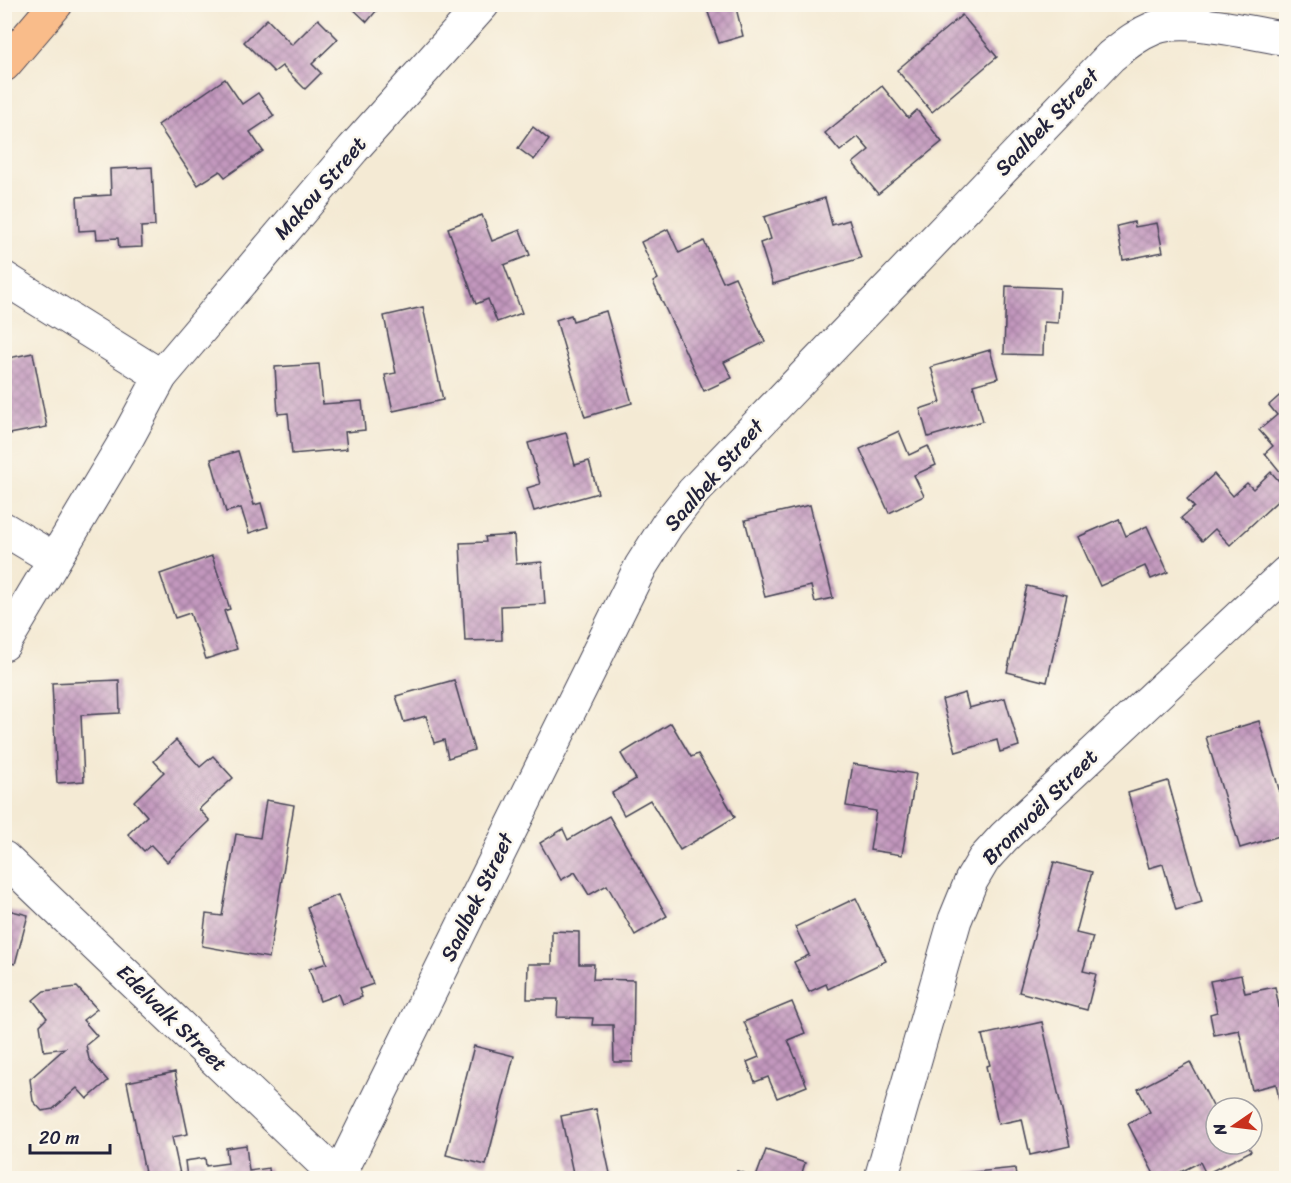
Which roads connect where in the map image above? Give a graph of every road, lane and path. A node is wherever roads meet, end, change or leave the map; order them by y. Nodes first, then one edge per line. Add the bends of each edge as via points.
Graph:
1 (56, 4) edge
2 (483, 4) edge
3 (1287, 39) edge
4 (4, 65) edge
5 (4, 278) edge
6 (161, 376) junction
7 (4, 529) edge
8 (54, 560) junction
9 (1287, 573) edge
10 (4, 644) edge
11 (4, 858) edge
12 (339, 1178) edge
13 (881, 1179) edge

1 - 4 highway
2 - 6 street, Makou Street via 353,149
3 - 12 street, Saalbek Street via 1170,23 1132,39 1111,56 693,492 642,566
5 - 6 street
6 - 8 street, Makou Street
7 - 8 street
8 - 10 street, Makou Street
9 - 13 street, Bromvoël Street via 984,859 970,881 955,921
11 - 12 street, Edelvalk Street

